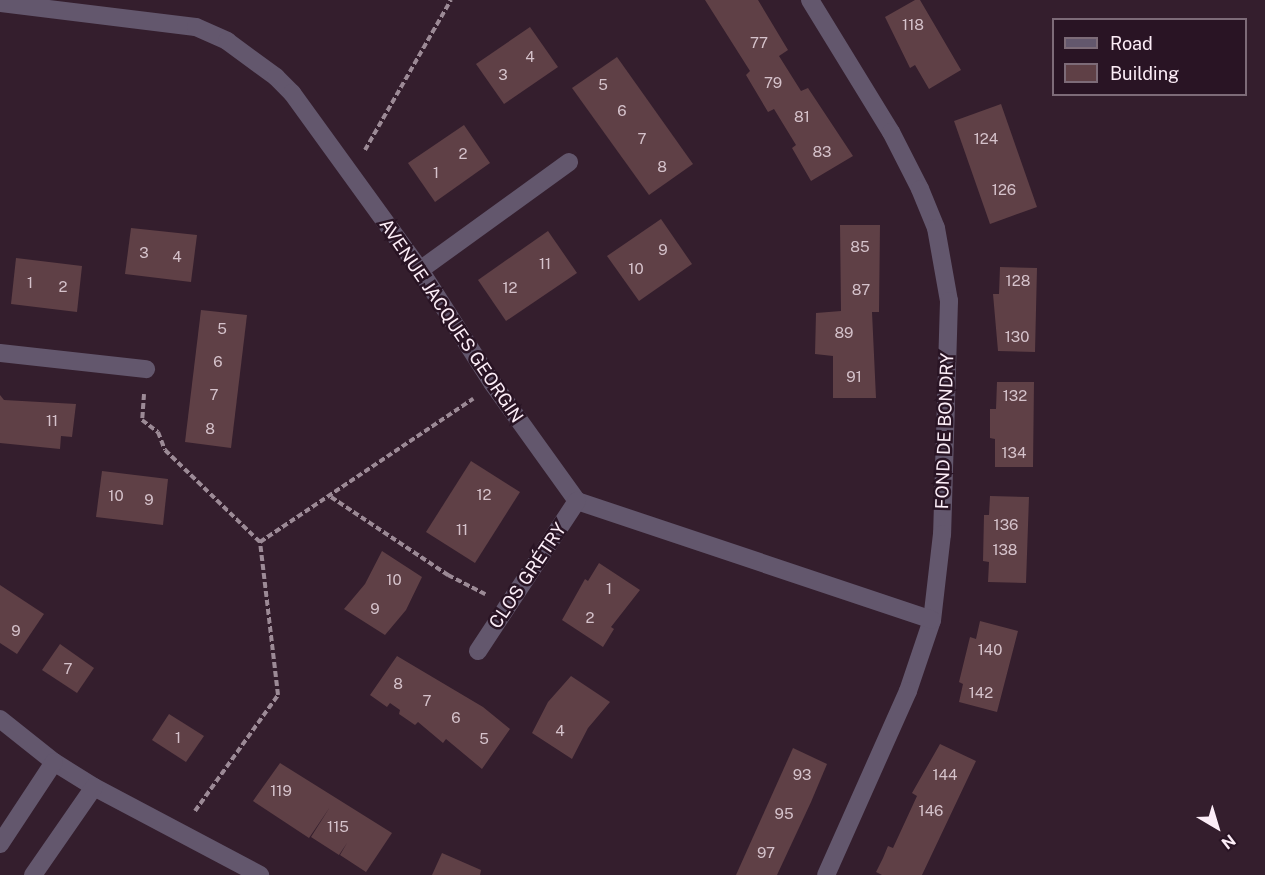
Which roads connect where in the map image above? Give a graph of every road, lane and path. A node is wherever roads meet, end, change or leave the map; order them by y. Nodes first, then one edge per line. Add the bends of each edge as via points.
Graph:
1 (452, 0) edge
2 (810, 0) edge
3 (0, 3) edge
4 (569, 162) dead end
5 (344, 168) junction
6 (420, 270) junction
7 (0, 353) edge
8 (146, 369) joint
9 (493, 384) junction
10 (331, 497) junction
11 (577, 501) junction
12 (260, 542) junction
13 (506, 606) junction
14 (932, 620) junction
15 (478, 651) dead end
16 (0, 719) edge
17 (54, 762) junction
18 (94, 787) junction
19 (177, 834) junction
20 (0, 844) edge
21 (33, 875) edge
22 (260, 875) edge
23 (826, 875) edge

1 - 5 path via 363,153
2 - 14 street, FOND DE BONDRY via 891,132 936,228 945,267 949,320 942,534
3 - 5 street, AVENUE JACQUES GEORGIN via 166,21 196,27 227,41 292,93
4 - 6 street
5 - 6 street, AVENUE JACQUES GEORGIN
6 - 9 street, AVENUE JACQUES GEORGIN
7 - 8 street
8 - 12 path via 142,420 158,432 165,450
9 - 10 path
9 - 11 street, AVENUE JACQUES GEORGIN
10 - 12 path
10 - 13 path via 448,575
11 - 13 street, CLOS GRÉTRY
11 - 14 street
12 - 19 path via 278,695
13 - 15 street, CLOS GRÉTRY
14 - 23 street, FOND DE BONDRY via 908,691
16 - 17 street
17 - 18 street
17 - 20 street
18 - 19 street
18 - 21 street
19 - 22 street

